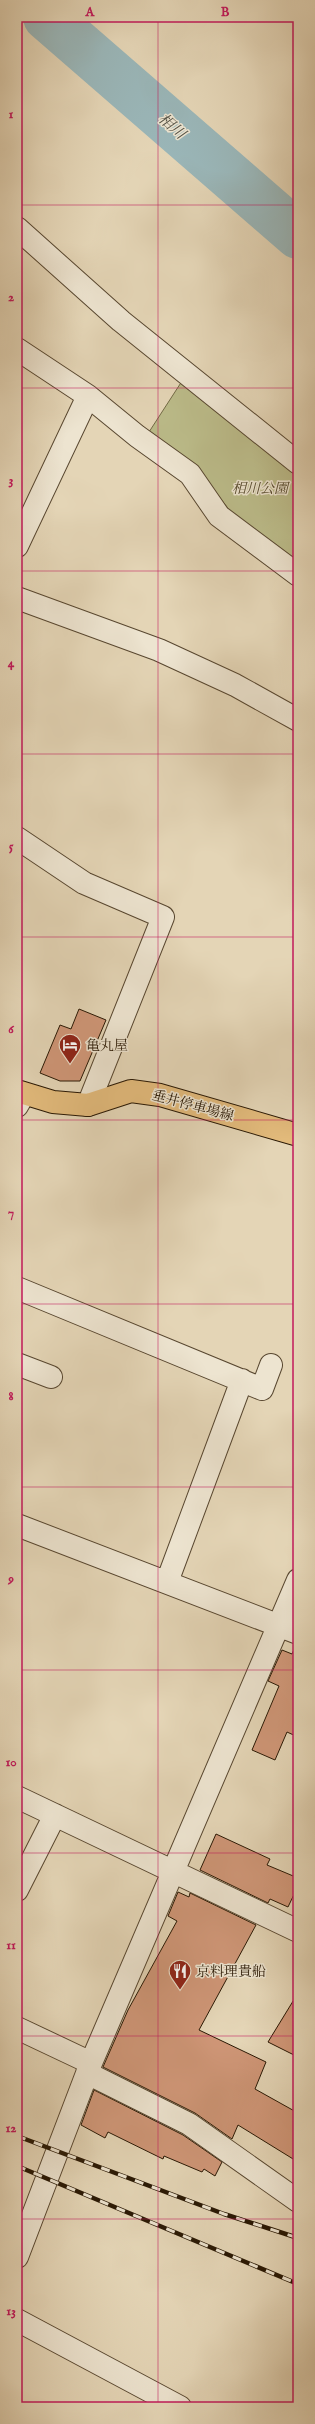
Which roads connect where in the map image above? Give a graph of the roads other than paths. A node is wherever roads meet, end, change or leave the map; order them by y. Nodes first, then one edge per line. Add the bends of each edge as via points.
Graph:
1 (17, 228) edge
2 (17, 349) edge
3 (88, 396) junction
4 (298, 463) edge
5 (17, 546) edge
6 (298, 575) edge
7 (17, 598) edge
8 (298, 720) edge
9 (17, 838) edge
10 (19, 1097) edge
11 (88, 1105) junction
12 (298, 1135) edge
13 (17, 1288) edge
14 (17, 1364) edge
15 (271, 1365) dead end
16 (51, 1377) dead end
17 (242, 1380) junction
18 (17, 1525) edge
19 (298, 1580) edge
20 (167, 1582) junction
21 (278, 1625) junction
22 (298, 1633) edge
23 (17, 1797) edge
24 (55, 1815) junction
25 (172, 1872) junction
26 (17, 1890) edge
27 (298, 1932) edge
28 (17, 2028) edge
29 (89, 2068) junction
30 (298, 2200) edge
31 (17, 2257) edge
32 (17, 2320) edge
33 (180, 2407) edge

1 - 4 street via 121,321
2 - 3 street
3 - 5 street
3 - 6 street via 137,436 190,474 219,516
7 - 8 street via 159,650 235,685
9 - 11 street via 84,883 163,917
10 - 11 main road, 垂井停車場線
11 - 12 main road, 垂井停車場線 via 131,1091 160,1095
13 - 17 street
14 - 16 street
15 - 17 street via 262,1389
17 - 20 street
18 - 20 street
19 - 21 street
20 - 21 street
21 - 22 street
21 - 25 street
23 - 24 street
24 - 25 street
24 - 26 street
25 - 27 street
25 - 29 street
28 - 29 street
29 - 30 street via 189,2124
29 - 31 street
32 - 33 street

